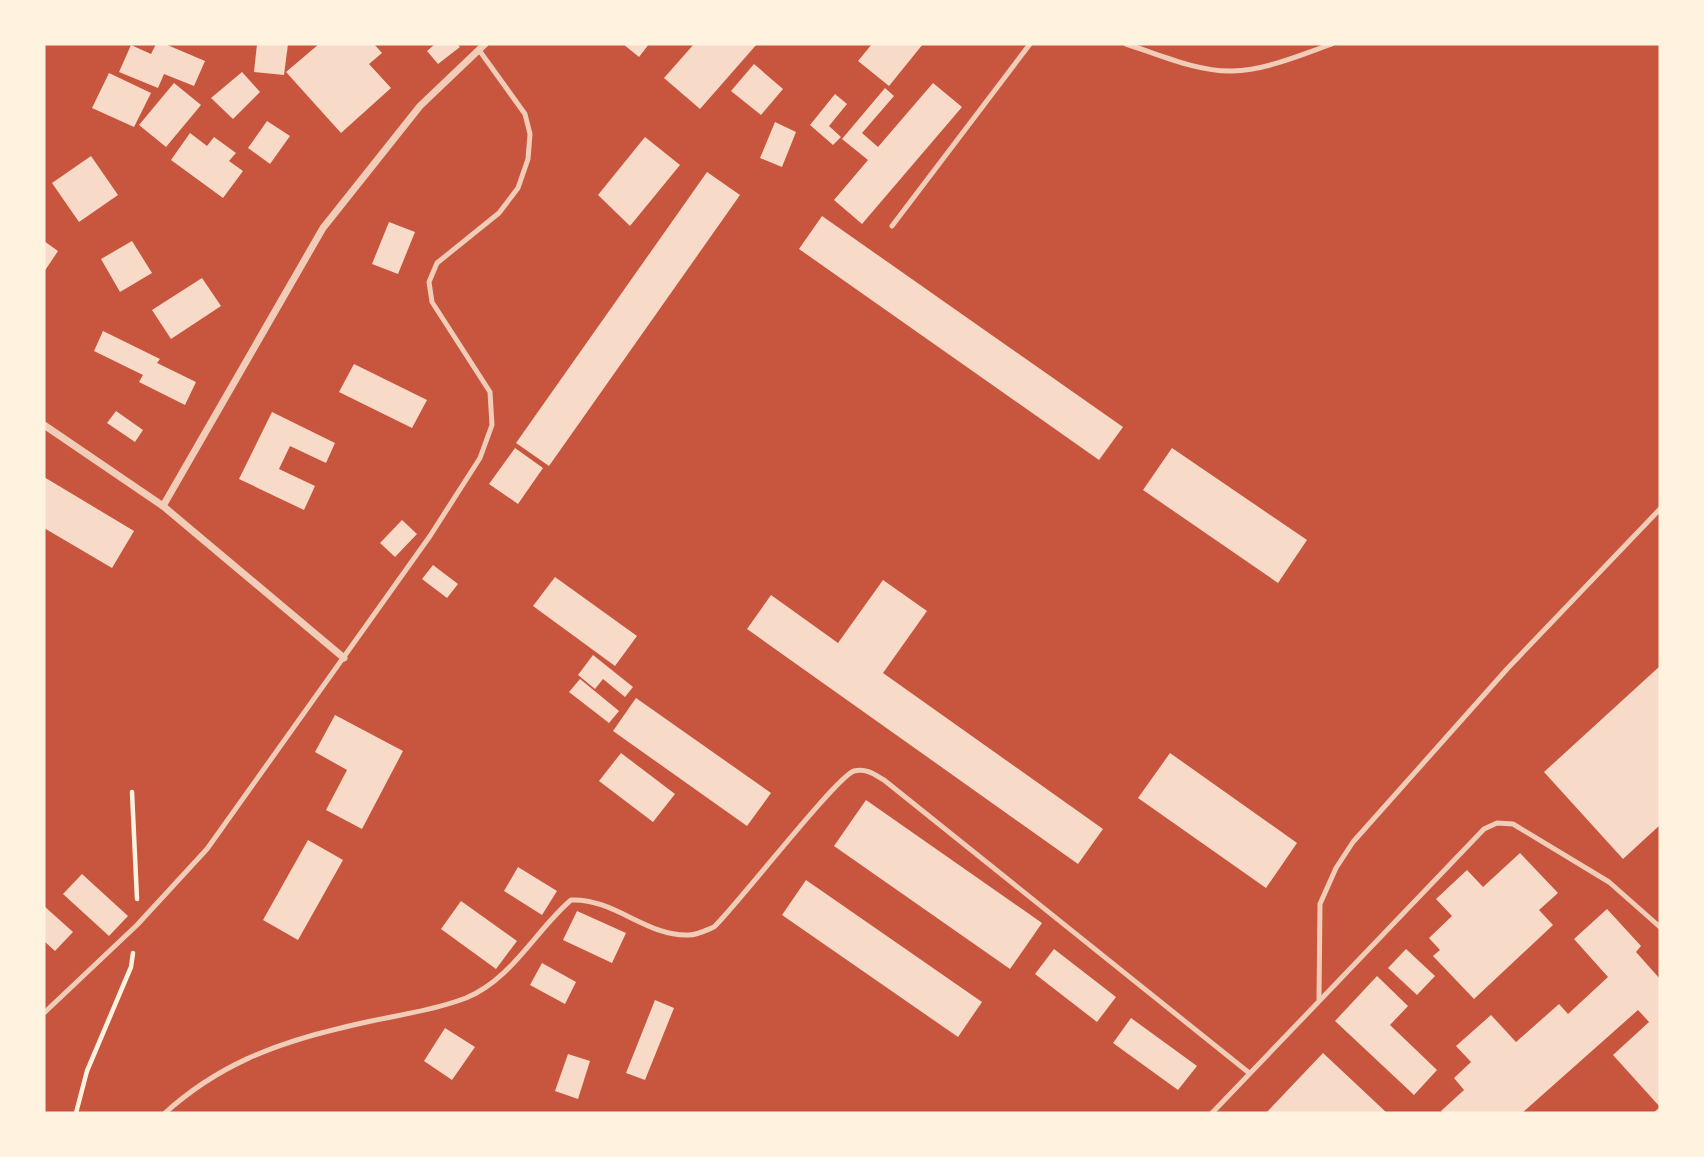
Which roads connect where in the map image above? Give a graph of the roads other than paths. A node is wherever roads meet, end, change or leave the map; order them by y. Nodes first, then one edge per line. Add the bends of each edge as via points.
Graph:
1 (1030, 44) edge
2 (1126, 44) edge
3 (1332, 44) edge
4 (482, 47) edge
5 (892, 226) dead end
6 (44, 425) edge
7 (163, 506) junction
8 (1660, 509) edge
9 (344, 658) junction
10 (1660, 915) edge
11 (1654, 922) junction
12 (1660, 927) edge
13 (1319, 999) junction
14 (44, 1013) edge
15 (1248, 1072) junction
16 (165, 1113) edge
17 (1212, 1113) edge

1 - 5 lane
2 - 3 lane via 1230,71 1276,64
4 - 7 street via 420,106 323,228
4 - 9 lane via 525,114 530,134 528,159 518,188 499,213 437,263 429,282 432,302 490,392 492,425 480,458
6 - 7 street
7 - 9 street
8 - 13 lane via 1507,668 1353,842 1320,904
9 - 14 lane via 207,849 138,925
10 - 11 lane
11 - 12 lane
11 - 13 lane via 1609,882 1513,824 1497,822 1484,829
13 - 15 lane
15 - 16 lane via 884,780 865,770 851,772 829,794 714,927 691,935 668,933 608,905 571,900 501,977 467,997 250,1055 192,1088
15 - 17 lane

